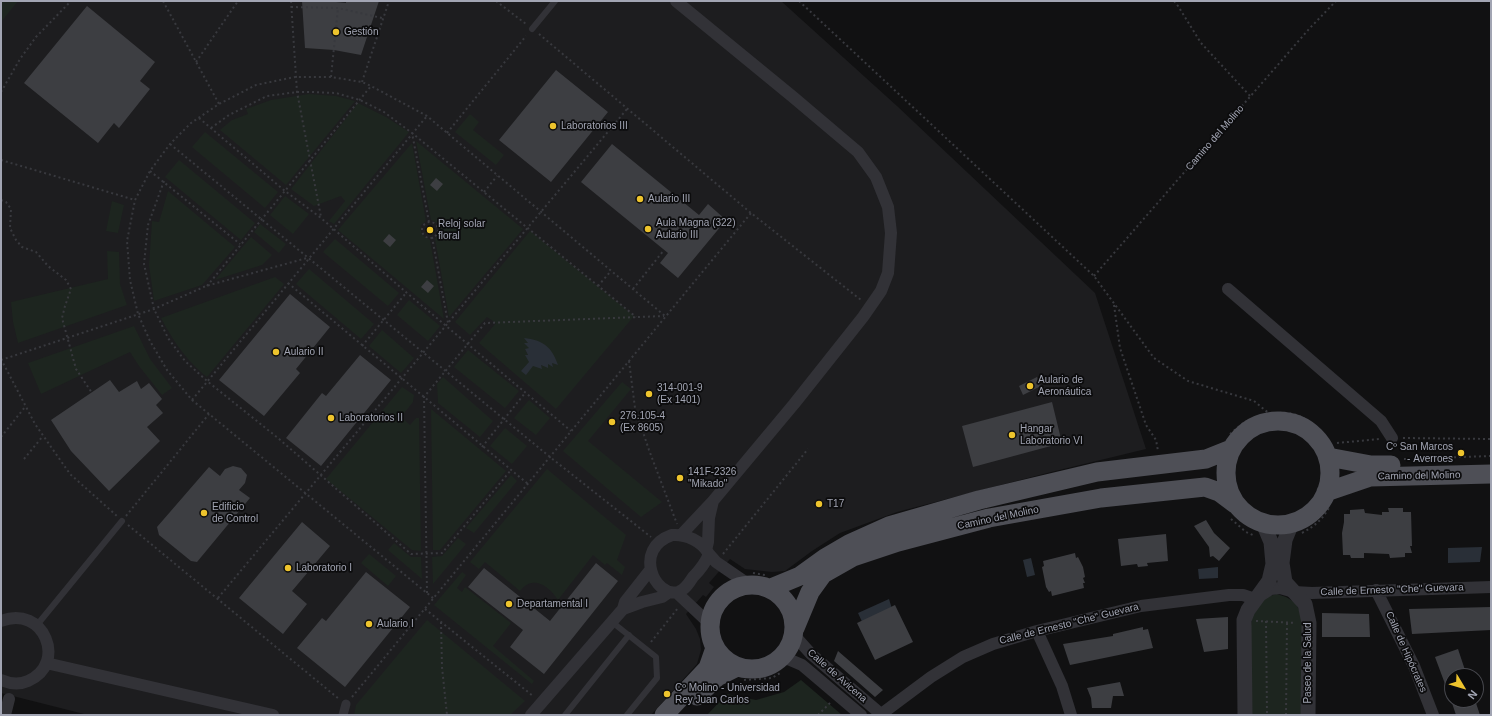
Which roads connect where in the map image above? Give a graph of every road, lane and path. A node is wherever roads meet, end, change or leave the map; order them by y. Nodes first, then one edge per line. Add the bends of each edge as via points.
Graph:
1 (71, 1) edge
2 (163, 1) edge
3 (238, 1) edge
4 (291, 1) edge
5 (389, 1) edge
6 (496, 1) edge
7 (555, 1) edge
8 (676, 1) edge
9 (799, 1) edge
10 (1174, 1) edge
11 (1336, 1) edge
12 (291, 7) junction
13 (338, 8) junction
14 (382, 18) junction
15 (532, 29) junction
16 (196, 62) junction
17 (295, 77) junction
18 (331, 77) junction
19 (362, 82) junction
20 (371, 86) junction
21 (1, 92) edge
22 (297, 92) junction
23 (1251, 96) junction
24 (360, 100) junction
25 (219, 104) junction
26 (627, 109) junction
27 (427, 116) junction
28 (198, 118) junction
29 (211, 128) junction
30 (412, 133) junction
31 (447, 134) junction
32 (170, 144) junction
33 (1, 160) edge
34 (310, 160) junction
35 (150, 171) junction
36 (497, 175) junction
37 (164, 181) junction
38 (285, 191) junction
39 (484, 192) junction
40 (1, 200) edge
41 (135, 200) junction
42 (542, 212) junction
43 (751, 213) junction
44 (321, 218) junction
45 (262, 220) junction
46 (429, 222) junction
47 (528, 228) junction
48 (334, 229) junction
49 (432, 237) junction
50 (240, 244) junction
51 (664, 250) dead end
52 (308, 258) junction
53 (611, 271) junction
54 (1094, 276) junction
55 (288, 283) junction
56 (206, 286) junction
57 (598, 286) junction
58 (633, 289) junction
59 (1228, 289) dead end
60 (407, 293) junction
61 (1114, 304) junction
62 (870, 307) junction
63 (154, 309) junction
64 (138, 314) junction
65 (665, 316) junction
66 (637, 317) junction
67 (384, 320) junction
68 (447, 325) junction
69 (67, 338) junction
70 (468, 345) junction
71 (362, 346) junction
72 (423, 352) junction
73 (1, 360) edge
74 (629, 361) junction
75 (446, 371) junction
76 (401, 379) junction
77 (207, 381) junction
78 (92, 393) dead end
79 (525, 394) junction
80 (424, 397) junction
81 (192, 400) junction
82 (26, 407) junction
83 (209, 414) junction
84 (504, 419) junction
85 (1277, 420) junction
86 (571, 431) junction
87 (43, 436) junction
88 (1, 437) edge
89 (1392, 438) junction
90 (1491, 439) edge
91 (482, 446) junction
92 (808, 449) dead end
93 (1231, 449) junction
94 (1325, 451) junction
95 (550, 457) junction
96 (24, 459) dead end
97 (1491, 463) edge
98 (1161, 464) junction
99 (511, 470) junction
100 (1491, 474) edge
101 (321, 475) junction
102 (528, 484) junction
103 (305, 494) junction
104 (1330, 497) junction
105 (713, 501) junction
106 (1231, 510) junction
107 (122, 521) junction
108 (1263, 523) junction
109 (681, 535) junction
110 (1283, 535) junction
111 (658, 543) junction
112 (427, 553) junction
113 (710, 555) junction
114 (651, 569) junction
115 (748, 584) junction
116 (1491, 587) edge
117 (771, 588) junction
118 (1376, 590) junction
119 (1294, 592) junction
120 (427, 593) junction
121 (677, 595) junction
122 (218, 598) junction
123 (434, 598) junction
124 (1254, 600) junction
125 (425, 609) junction
126 (623, 609) junction
127 (1244, 620) junction
128 (1, 621) edge
129 (1266, 621) junction
130 (441, 622) junction
131 (612, 622) junction
132 (1287, 622) junction
133 (1309, 623) junction
134 (710, 624) junction
135 (37, 625) junction
136 (1037, 630) junction
137 (794, 632) junction
138 (629, 635) junction
139 (646, 648) junction
140 (715, 648) junction
141 (787, 661) junction
142 (46, 663) junction
143 (739, 673) junction
144 (1, 680) edge
145 (837, 694) junction
146 (8, 699) dead end
147 (346, 704) junction
148 (542, 704) junction
149 (5, 715) edge
150 (273, 715) edge
151 (343, 715) edge
152 (447, 715) edge
153 (531, 715) edge
154 (564, 715) edge
155 (627, 715) edge
156 (664, 715) edge
157 (680, 715) edge
158 (818, 715) edge
159 (861, 715) edge
160 (881, 715) edge
161 (1071, 715) edge
162 (1245, 715) edge
163 (1267, 715) edge
164 (1286, 715) edge
165 (1308, 715) edge
166 (1433, 715) edge

1 - 21 path via 36,37
2 - 16 path
3 - 16 path
4 - 12 path
5 - 14 path
6 - 15 path
7 - 15 lane
8 - 62 street via 858,152 876,177 888,207 891,233 888,273 881,291
9 - 54 path
10 - 23 path via 1200,43
11 - 23 path, Camino del Molino via 1309,28
12 - 13 path
12 - 17 path
13 - 14 path
13 - 18 path
14 - 19 path
15 - 26 path
15 - 31 path
16 - 25 path
17 - 18 path
17 - 22 path
17 - 25 path via 256,85
18 - 19 path
19 - 20 path
20 - 24 path
20 - 27 path
22 - 24 path via 336,93
22 - 29 path via 267,96 229,115
22 - 34 path
23 - 54 path, Camino del Molino
24 - 30 path via 384,112
24 - 34 path
25 - 28 path
26 - 42 path
26 - 43 path
27 - 30 path
27 - 31 path
28 - 29 path
28 - 32 path
29 - 38 path
30 - 39 path
30 - 46 path
30 - 48 path
31 - 36 path
32 - 35 path
32 - 45 path
33 - 41 path
34 - 38 path
34 - 44 path
35 - 37 path
35 - 41 path
36 - 39 path
36 - 42 path
37 - 50 path
37 - 63 path via 148,224 144,264
38 - 44 path
38 - 45 path
39 - 47 path
40 - 69 path via 11,209 10,228 16,240 22,247 36,252 71,288 62,318
41 - 64 path via 127,241 130,280
42 - 47 path
42 - 53 path
43 - 62 path
43 - 65 path
44 - 48 path
45 - 50 path
45 - 52 path
46 - 49 path via 438,228
46 - 49 path via 423,225 422,230 426,237
47 - 57 path
47 - 68 path
48 - 52 path
48 - 60 path
49 - 68 path
50 - 56 path
51 - 58 path
52 - 55 path
52 - 56 path
52 - 67 path
53 - 57 path
53 - 58 path
54 - 61 path
55 - 71 path
55 - 77 path
56 - 63 path
57 - 66 path
58 - 65 path
59 - 89 street via 1381,421
60 - 67 path
60 - 68 path
61 - 85 path via 1154,358 1188,381 1254,401
61 - 98 path via 1120,348 1146,425 1156,440
62 - 105 street
63 - 64 path
63 - 77 path via 172,344
64 - 69 path
64 - 81 path via 150,341 168,370
65 - 66 path
65 - 74 path
66 - 70 path via 485,323
67 - 71 path
67 - 72 path
68 - 70 path
68 - 72 path
69 - 73 path
69 - 78 path via 76,369
70 - 75 path
70 - 79 path
71 - 76 path
72 - 75 path
72 - 76 path
73 - 82 path
74 - 86 path
74 - 109 path via 635,408
75 - 80 path
75 - 84 path
76 - 80 path
76 - 101 path
77 - 81 path
77 - 101 path
79 - 84 path
79 - 86 path
80 - 91 path
80 - 112 path
81 - 83 path
82 - 87 path
82 - 88 path
83 - 103 path
83 - 107 path
84 - 91 path
84 - 95 path
85 - 93 main road via 1259,424 1243,434
85 - 94 main road via 1290,422 1313,434
86 - 95 path
87 - 96 path
87 - 107 path via 70,474
89 - 90 path
89 - 94 path via 1355,440
91 - 99 path
92 - 113 path
93 - 98 main road, Camino del Molino via 1206,458
93 - 106 main road via 1226,467
94 - 97 main road, Camino del Molino via 1371,465
94 - 104 main road via 1330,475
95 - 102 path
95 - 111 path
98 - 117 main road, Camino del Molino via 1097,472 979,500 889,526 849,544 800,576
99 - 102 path
99 - 112 path via 442,553
100 - 104 main road, Camino del Molino via 1370,477
101 - 103 path
101 - 112 path via 411,554
102 - 123 path
103 - 120 path
103 - 122 path
104 - 110 main road
104 - 110 path via 1325,516 1316,525
105 - 109 street
105 - 113 street via 708,542
106 - 108 main road
106 - 110 path via 1246,532
106 - 137 main road, Camino del Molino via 1219,492 1205,487 1101,498 989,518 898,542 853,557 823,574 810,592
107 - 122 path
107 - 135 lane
108 - 110 street
108 - 110 main road via 1277,525
109 - 111 street via 672,535
109 - 113 street via 688,537
110 - 119 street, Paseo de la Salud via 1282,563 1285,582
110 - 124 street via 1269,581
111 - 114 street via 652,551
112 - 120 path
113 - 115 street
113 - 121 street
114 - 121 street via 663,589
114 - 126 street via 625,602
115 - 117 main road via 760,584
115 - 134 main road via 738,586 722,597 716,605
116 - 118 street, Calle de Ernesto "Che" Guevara
117 - 137 main road via 789,604 794,616
118 - 119 street, Calle de Ernesto "Che" Guevara
118 - 166 street, Calle de Hipócrates via 1414,666
119 - 124 street via 1271,588
119 - 133 street, Paseo de la Salud via 1305,604
120 - 123 path
121 - 126 street via 642,602
121 - 134 street
121 - 139 path
122 - 147 path
123 - 125 path
124 - 127 street
124 - 136 street, Calle de Ernesto "Che" Guevara via 1243,595 1229,595 1141,606
125 - 130 path
125 - 147 path
126 - 131 street
127 - 129 path
127 - 162 street
128 - 135 street via 18,617
129 - 132 path
129 - 163 path
130 - 148 path
130 - 152 path
131 - 138 lane
131 - 148 street
132 - 133 path
132 - 164 path
133 - 165 street, Paseo de la Salud
134 - 140 main road
135 - 142 street via 48,642 49,653
136 - 160 street, Calle de Ernesto "Che" Guevara via 993,644 963,658 931,677
136 - 161 street via 1062,686
137 - 141 main road
137 - 160 street, Calle de Avicena via 811,654
138 - 139 lane
138 - 154 lane
139 - 155 lane via 656,657 657,678
140 - 143 main road
140 - 156 main road via 708,668
141 - 143 main road
141 - 143 path via 784,670 772,678
141 - 145 street via 802,665
142 - 144 street via 33,679 23,683 13,684
142 - 150 street
143 - 157 main road via 717,677
145 - 158 path
145 - 159 street
146 - 149 street
147 - 151 street
148 - 153 street

